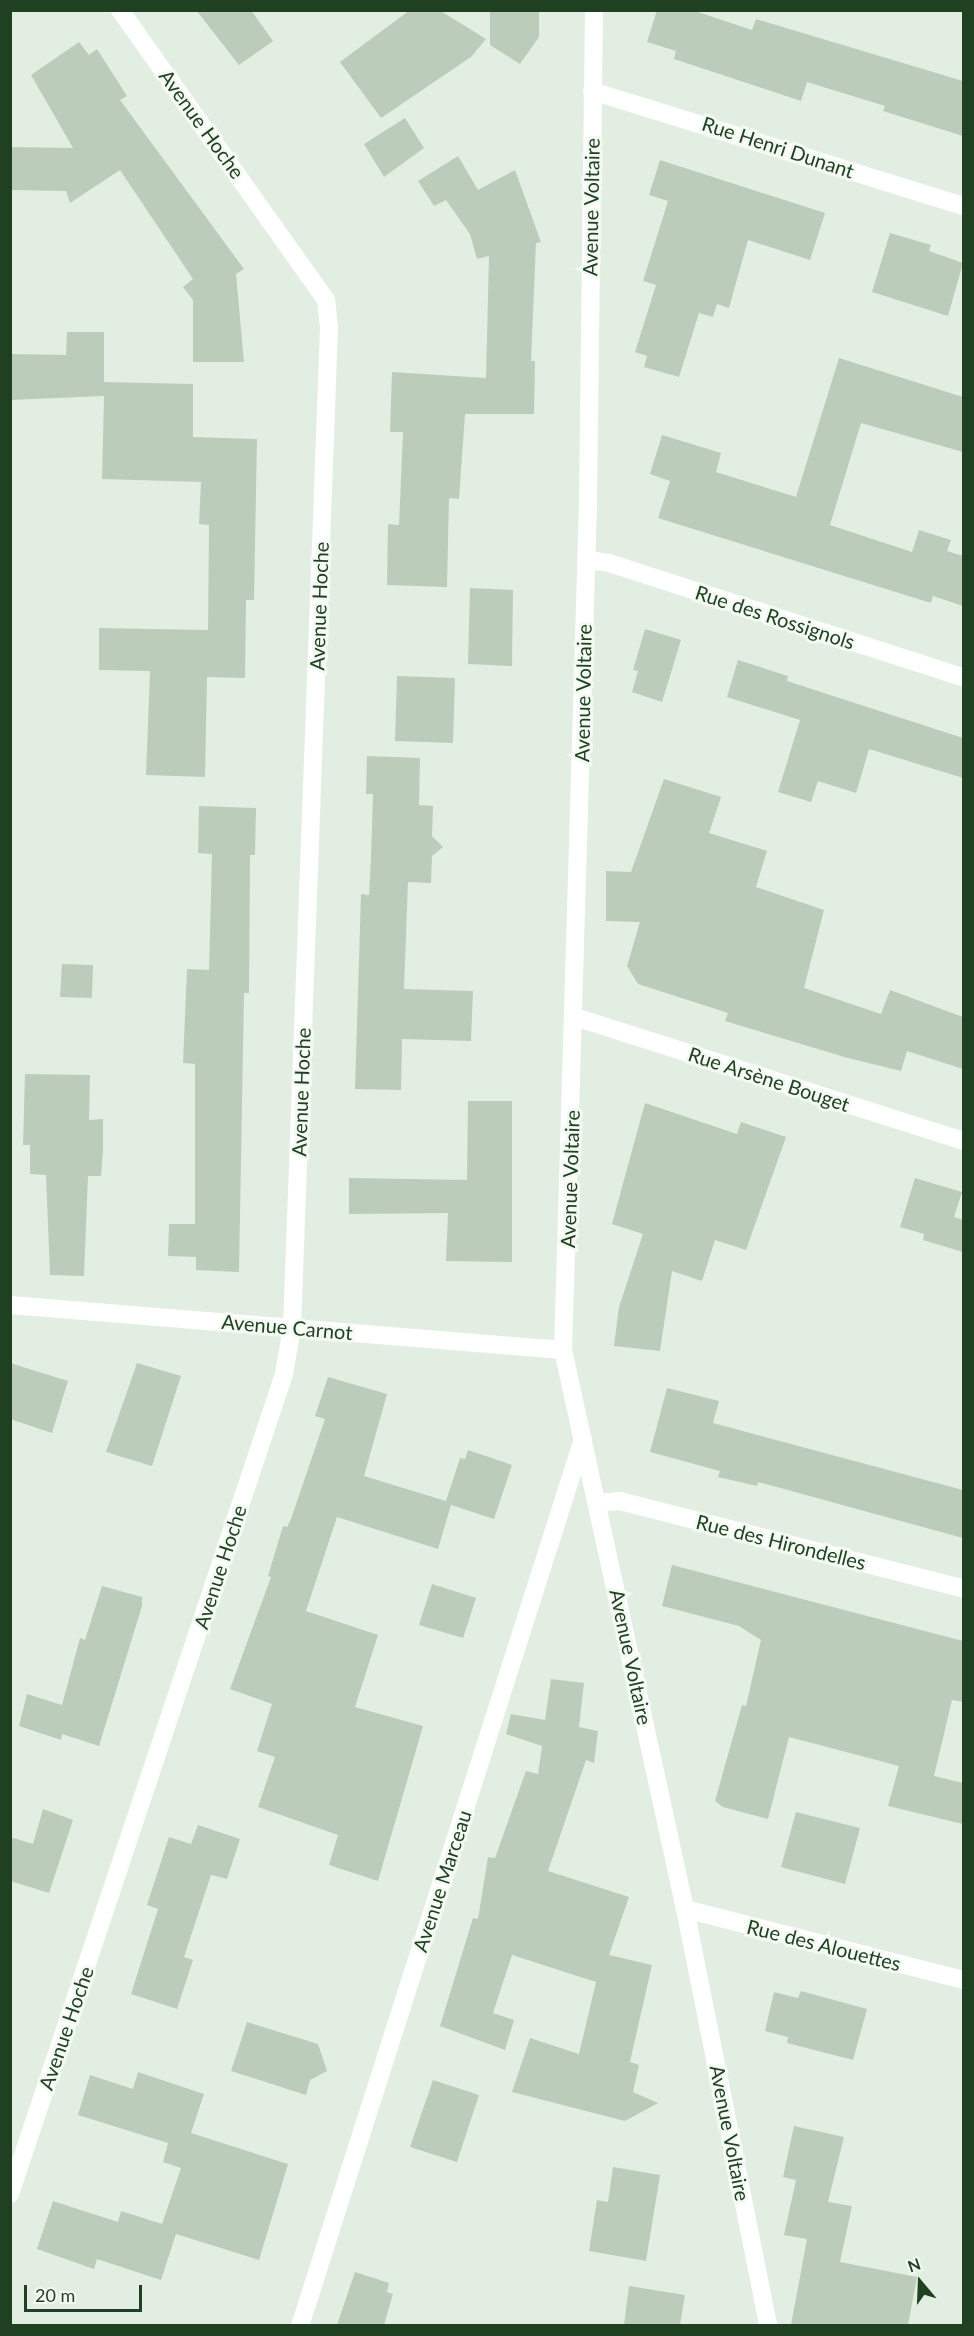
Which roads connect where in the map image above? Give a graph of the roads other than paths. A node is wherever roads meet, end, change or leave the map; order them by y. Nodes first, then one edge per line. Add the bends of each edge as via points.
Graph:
1 (120, 10) edge
2 (594, 10) edge
3 (592, 91) junction
4 (963, 206) edge
5 (586, 560) junction
6 (963, 678) edge
7 (575, 1017) junction
8 (963, 1141) edge
9 (10, 1305) edge
10 (292, 1327) junction
11 (563, 1350) junction
12 (584, 1437) junction
13 (598, 1503) junction
14 (963, 1589) edge
15 (685, 1909) junction
16 (963, 1980) edge
17 (10, 2194) edge
18 (300, 2325) edge
19 (768, 2325) edge

1 - 10 street, Avenue Hoche via 326,300 328,340
2 - 3 street, Avenue Voltaire
3 - 4 street, Rue Henri Dunant
3 - 5 street, Avenue Voltaire
5 - 6 street, Rue des Rossignols via 609,563
5 - 7 street, Avenue Voltaire
7 - 8 street, Rue Arsène Bouget
7 - 11 street, Avenue Voltaire
9 - 10 street, Avenue Carnot
10 - 11 street, Avenue Carnot
10 - 17 street, Avenue Hoche via 284,1374
11 - 12 street, Avenue Voltaire
12 - 13 street, Avenue Voltaire
12 - 18 street, Avenue Marceau
13 - 14 street, Rue des Hirondelles via 621,1501
13 - 15 street, Avenue Voltaire
15 - 16 street, Rue des Alouettes
15 - 19 street, Avenue Voltaire

